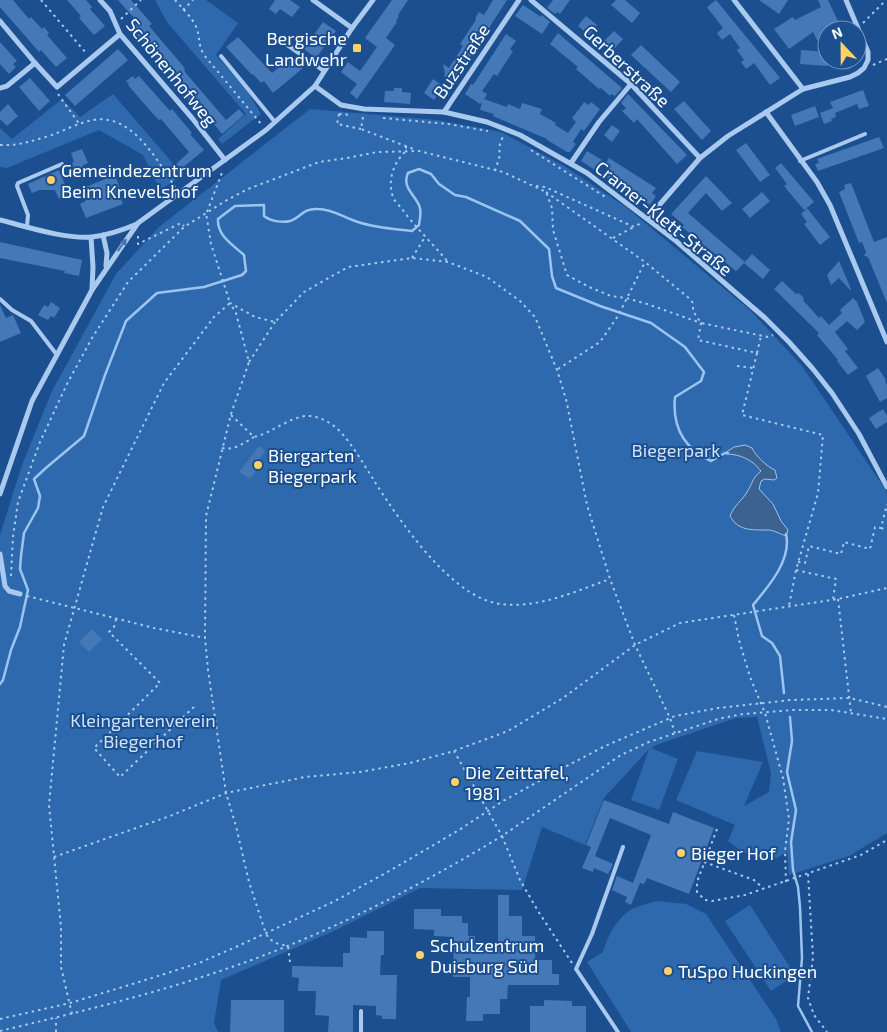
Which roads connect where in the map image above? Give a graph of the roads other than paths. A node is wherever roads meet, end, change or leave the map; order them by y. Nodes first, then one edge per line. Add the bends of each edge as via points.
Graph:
1 (100, 0) edge
2 (312, 0) edge
3 (373, 0) edge
4 (519, 0) edge
5 (531, 0) edge
6 (734, 0) edge
7 (846, 0) edge
8 (539, 2) edge
9 (0, 22) edge
10 (352, 28) junction
11 (120, 34) junction
12 (276, 36) dead end
13 (221, 56) dead end
14 (34, 63) junction
15 (324, 71) junction
16 (631, 84) junction
17 (315, 86) junction
18 (0, 88) edge
19 (802, 89) junction
20 (444, 112) junction
21 (766, 112) junction
22 (276, 122) junction
23 (865, 134) dead end
24 (700, 158) junction
25 (225, 160) junction
26 (800, 161) junction
27 (571, 163) junction
28 (62, 164) dead end
29 (648, 218) junction
30 (0, 220) edge
31 (138, 224) junction
32 (27, 226) junction
33 (103, 235) junction
34 (91, 237) junction
35 (106, 267) junction
36 (92, 290) junction
37 (0, 299) edge
38 (887, 342) edge
39 (57, 355) junction
40 (887, 487) edge
41 (0, 494) edge
42 (0, 554) edge
43 (20, 594) dead end
44 (623, 847) dead end
45 (360, 1011) dead end
46 (361, 1032) edge
47 (618, 1032) edge

1 - 11 street, Schönenhofweg via 110,11
2 - 10 street
3 - 10 street
4 - 20 street, Buzstraße
5 - 8 street, Gerberstraße
6 - 19 street
7 - 19 street via 868,52 868,60 864,68 850,77
8 - 16 street, Gerberstraße
9 - 14 street
10 - 15 street
11 - 14 street via 57,87
11 - 25 street, Schönenhofweg
12 - 15 lane
13 - 22 lane
14 - 18 street via 7,86
15 - 17 street
16 - 24 street, Gerberstraße
16 - 27 street
17 - 20 street, Cramer-Klett-Straße via 340,105
17 - 22 street
19 - 21 street
20 - 27 street, Cramer-Klett-Straße via 487,122 520,135
21 - 24 street
21 - 26 street
22 - 25 street
23 - 26 lane
24 - 29 street
25 - 31 street
26 - 38 street via 830,205
27 - 29 street, Cramer-Klett-Straße
28 - 32 lane via 18,183 28,215
29 - 40 street, Cramer-Klett-Straße via 765,318 813,369 859,434
30 - 32 street
31 - 33 street
35 -> 31 street
32 - 34 street via 69,236
33 - 34 street
33 - 35 street
34 - 36 street
35 - 36 street
36 - 39 street
37 - 39 lane via 31,321
39 - 41 street via 32,400
42 - 43 street via 5,586
44 - 47 lane via 576,969
45 - 46 lane

